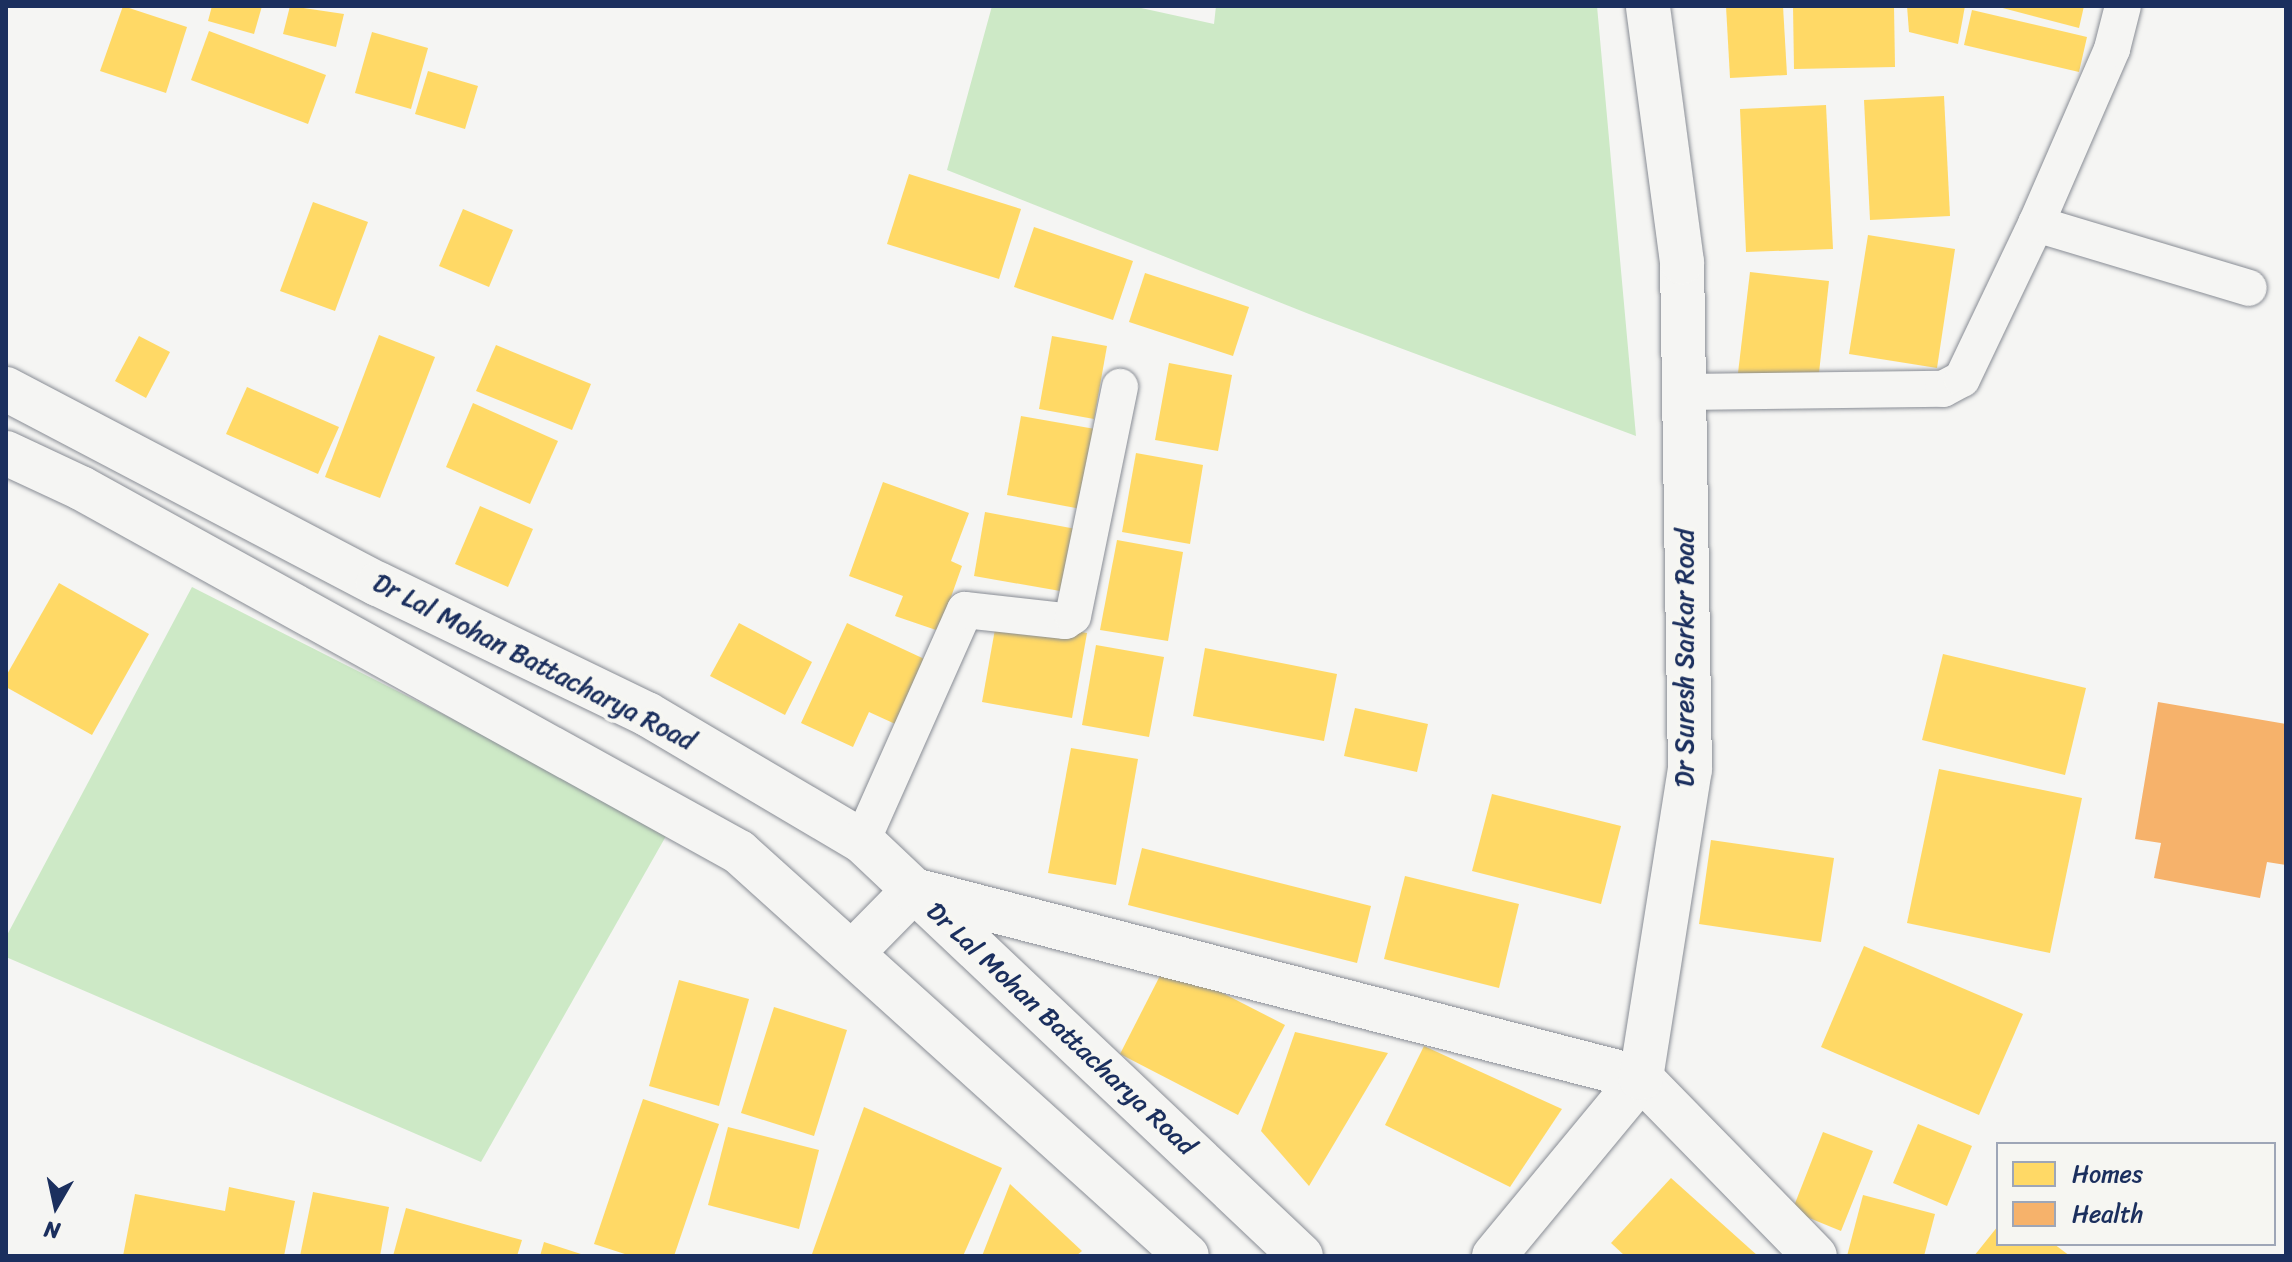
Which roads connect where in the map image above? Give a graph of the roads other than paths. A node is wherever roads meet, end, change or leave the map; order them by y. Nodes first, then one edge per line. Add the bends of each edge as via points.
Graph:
1 (1648, 6) edge
2 (2123, 6) edge
3 (2036, 224) junction
4 (2249, 288) dead end
5 (1120, 387) dead end
6 (6, 389) edge
7 (1684, 392) junction
8 (6, 453) edge
9 (862, 841) junction
10 (914, 890) junction
11 (852, 953) junction
12 (1641, 1078) junction
13 (1187, 1256) edge
14 (1301, 1256) edge
15 (1494, 1256) edge
16 (1815, 1256) edge

1 - 7 main road, Dr Suresh Sarkar Road via 1682,262
2 - 3 street via 2112,49
3 - 4 street
3 - 7 street via 1962,379 1943,389
5 - 9 street via 1073,616 1065,621 965,610
6 - 9 main road, Dr Lal Mohan Battacharya Road via 378,584 647,714
7 - 12 main road, Dr Suresh Sarkar Road via 1690,770
8 - 11 main road via 95,496 739,852
9 - 10 main road, Dr Lal Mohan Battacharya Road
10 - 11 main road
10 - 12 main road
10 - 14 main road, Dr Lal Mohan Battacharya Road
11 - 13 main road
12 - 15 main road
12 - 16 main road

